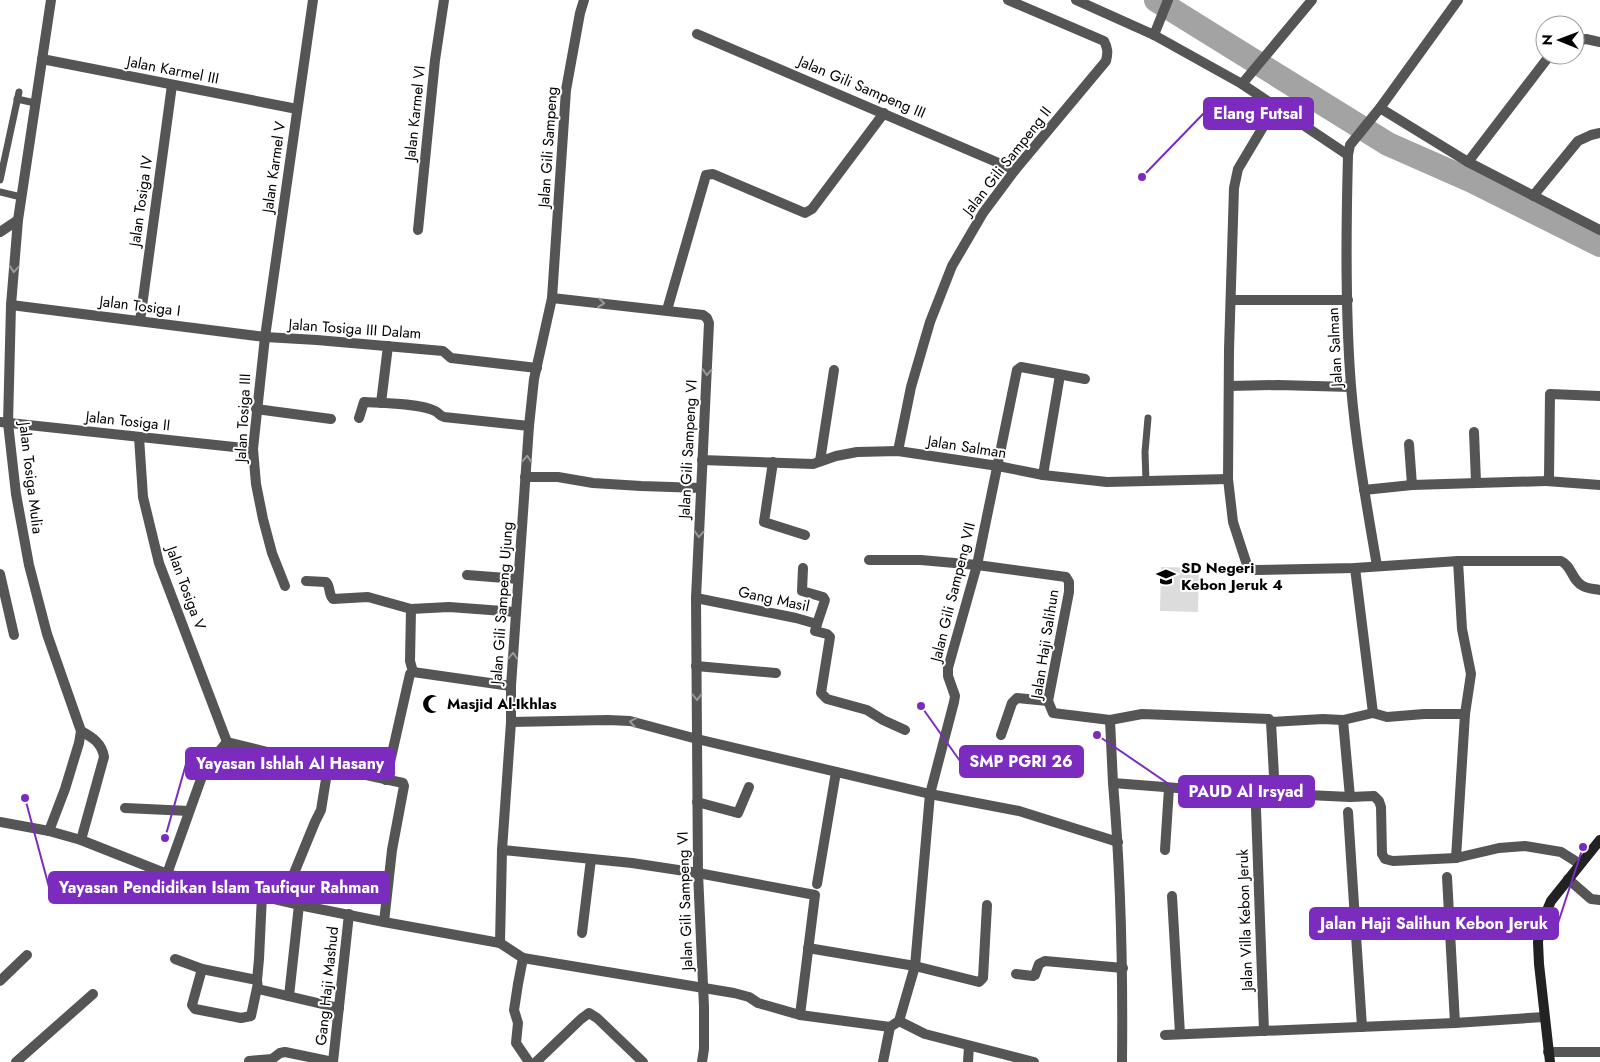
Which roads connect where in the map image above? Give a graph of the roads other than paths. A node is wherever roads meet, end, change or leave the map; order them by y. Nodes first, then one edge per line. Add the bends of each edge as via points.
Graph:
1 (51, 0) edge
2 (313, 0) edge
3 (444, 0) edge
4 (584, 0) edge
5 (1008, 0) edge
6 (1076, 0) edge
7 (1168, 0) edge
8 (1312, 0) edge
9 (1458, 0) edge
10 (697, 34) dead end
11 (1154, 35) junction
12 (1585, 39) edge
13 (1600, 42) edge
14 (42, 59) junction
15 (1542, 65) edge
16 (1242, 84) junction
17 (172, 85) junction
18 (19, 92) dead end
19 (17, 100) junction
20 (35, 103) junction
21 (1276, 107) junction
22 (297, 109) junction
23 (1377, 111) junction
24 (884, 113) junction
25 (1600, 134) edge
26 (1349, 150) junction
27 (1468, 162) junction
28 (1015, 170) junction
29 (0, 180) edge
30 (0, 192) edge
31 (1533, 196) junction
32 (21, 197) junction
33 (18, 220) junction
34 (418, 230) dead end
35 (1600, 230) edge
36 (0, 232) edge
37 (552, 298) junction
38 (1231, 300) junction
39 (1348, 300) junction
40 (11, 305) junction
41 (667, 310) junction
42 (140, 322) junction
43 (265, 337) junction
44 (388, 346) junction
45 (537, 368) junction
46 (834, 370) dead end
47 (1060, 374) junction
48 (1085, 379) dead end
49 (1229, 386) junction
50 (1351, 387) junction
51 (1600, 396) edge
52 (381, 403) junction
53 (256, 409) junction
54 (360, 418) dead end
55 (1148, 418) dead end
56 (331, 419) dead end
57 (4, 423) edge
58 (529, 426) junction
59 (1474, 432) dead end
60 (139, 437) junction
61 (1409, 444) dead end
62 (253, 449) junction
63 (898, 451) junction
64 (702, 460) junction
65 (820, 461) junction
66 (773, 462) junction
67 (998, 466) junction
68 (1043, 475) junction
69 (525, 477) junction
70 (1228, 479) junction
71 (1146, 481) junction
72 (1546, 481) junction
73 (1476, 482) junction
74 (1412, 485) junction
75 (1600, 485) edge
76 (701, 488) junction
77 (1364, 490) junction
78 (805, 535) dead end
79 (869, 560) dead end
80 (1458, 561) junction
81 (977, 565) junction
82 (1377, 566) junction
83 (804, 568) dead end
84 (1355, 568) junction
85 (0, 574) edge
86 (466, 575) dead end
87 (518, 579) junction
88 (306, 581) dead end
89 (285, 586) dead end
90 (1600, 590) edge
91 (696, 598) junction
92 (410, 609) junction
93 (516, 612) junction
94 (817, 624) junction
95 (14, 635) dead end
96 (696, 666) junction
97 (413, 672) junction
98 (776, 673) dead end
99 (511, 686) junction
100 (1048, 701) junction
101 (1372, 713) junction
102 (1465, 714) junction
103 (1110, 720) junction
104 (1343, 720) junction
105 (511, 722) junction
106 (1271, 722) junction
107 (905, 730) dead end
108 (81, 731) junction
109 (1001, 734) dead end
110 (697, 739) junction
111 (228, 742) junction
112 (836, 772) junction
113 (327, 773) dead end
114 (386, 780) junction
115 (1113, 783) junction
116 (749, 786) dead end
117 (1168, 788) junction
118 (930, 794) junction
119 (1275, 794) junction
120 (1350, 797) junction
121 (697, 802) junction
122 (125, 808) dead end
123 (1256, 809) dead end
124 (189, 811) junction
125 (1348, 812) dead end
126 (0, 822) edge
127 (48, 831) junction
128 (81, 840) junction
129 (1600, 840) edge
130 (1118, 842) junction
131 (502, 850) junction
132 (1165, 850) dead end
133 (1456, 858) junction
134 (591, 859) junction
135 (1580, 864) junction
136 (698, 873) junction
137 (167, 874) junction
138 (1447, 877) dead end
139 (1568, 880) junction
140 (817, 884) dead end
141 (262, 895) junction
142 (1172, 896) dead end
143 (283, 900) junction
144 (1600, 900) edge
145 (299, 905) junction
146 (987, 905) dead end
147 (350, 914) junction
148 (384, 922) junction
149 (582, 933) dead end
150 (500, 943) junction
151 (808, 948) junction
152 (27, 955) dead end
153 (524, 958) junction
154 (175, 959) dead end
155 (915, 966) junction
156 (1123, 968) junction
157 (202, 969) junction
158 (1016, 974) dead end
159 (0, 981) edge
160 (257, 984) junction
161 (704, 987) junction
162 (93, 994) dead end
163 (289, 996) junction
164 (339, 1008) junction
165 (800, 1014) junction
166 (1544, 1017) junction
167 (899, 1021) junction
168 (1455, 1023) junction
169 (1362, 1026) junction
170 (890, 1027) junction
171 (1264, 1030) junction
172 (1180, 1034) junction
173 (1165, 1035) dead end
174 (969, 1046) junction
175 (1600, 1052) edge
176 (1549, 1057) edge
177 (248, 1061) edge
178 (16, 1062) edge
179 (334, 1062) edge
180 (529, 1062) edge
181 (536, 1062) edge
182 (644, 1062) edge
183 (702, 1062) edge
184 (883, 1062) edge
185 (968, 1062) edge
186 (1034, 1062) edge
187 (1122, 1062) edge

1 - 14 street, Jalan Tosiga Mulia
2 - 22 street, Jalan Karmel V
3 - 34 street, Jalan Karmel VI
4 - 37 street, Jalan Gili Sampeng via 566,90
5 - 28 street, Jalan Gili Sampeng II via 1104,41 1108,52 1106,61
6 - 11 street
7 - 11 street
8 - 16 street
9 - 23 street
10 - 24 street, Jalan Gili Sampeng III
11 - 16 street
12 - 13 street
14 - 17 street, Jalan Karmel III
14 - 20 street, Jalan Tosiga Mulia
15 - 27 street
16 - 21 street
17 - 22 street, Jalan Karmel III
17 - 42 street, Jalan Tosiga IV
18 - 19 lane
19 - 20 lane
19 - 29 lane
20 - 32 street, Jalan Tosiga Mulia
21 - 26 street
21 - 38 street via 1238,170 1234,188
22 - 43 street, Jalan Karmel V
23 - 26 street
23 - 27 street
24 - 28 street, Jalan Gili Sampeng III
24 - 41 street via 812,209 805,212 714,174 706,175
25 - 31 street via 1578,141
26 - 39 street, Jalan Salman
27 - 31 street
28 - 63 street, Jalan Gili Sampeng II via 983,213 952,266 930,322 911,387
30 - 32 lane
31 - 35 street
32 - 33 street, Jalan Tosiga Mulia
33 - 36 street
33 -> 40 street, Jalan Tosiga Mulia
37 -> 41 street, Jalan Gili Sampeng VI
37 - 45 street, Jalan Gili Sampeng Ujung
38 - 39 street
38 - 49 street
39 - 50 street, Jalan Salman
40 - 42 street, Jalan Tosiga I
40 - 57 street, Jalan Tosiga Mulia
41 -> 64 street, Jalan Gili Sampeng VI via 703,315 709,323
42 - 43 street, Jalan Tosiga I
43 - 44 street, Jalan Tosiga III Dalam
43 - 53 street, Jalan Tosiga III
44 - 45 street, Jalan Tosiga III Dalam via 443,350 451,358
44 - 52 street
45 - 58 street, Jalan Gili Sampeng Ujung
46 - 65 street
47 - 48 street, Jalan Gili Sampeng VII
47 - 67 street, Jalan Gili Sampeng VII via 1021,367 1017,370
47 - 68 street
49 - 50 street
49 - 70 street
50 - 77 street, Jalan Salman
51 - 72 street via 1550,394 1549,477
52 - 54 street via 364,403
52 - 58 street via 434,410 444,417
53 - 56 street
53 - 62 street, Jalan Tosiga III
55 - 71 lane
57 - 60 street, Jalan Tosiga II
57 - 108 street, Jalan Tosiga Mulia via 29,565 47,634
69 -> 58 street, Jalan Gili Sampeng Ujung
59 - 73 street
60 - 62 street, Jalan Tosiga II
60 - 111 street, Jalan Tosiga V via 143,497 159,563
61 - 74 street
62 - 89 street, Jalan Tosiga III via 263,519
63 - 65 street, Jalan Salman via 856,452
63 - 67 street, Jalan Salman
64 - 66 street, Jalan Salman
64 - 76 street, Jalan Gili Sampeng VI
65 - 66 street, Jalan Salman via 813,464
66 - 78 street via 764,522
67 - 68 street, Jalan Salman
67 - 81 street, Jalan Gili Sampeng VII
68 - 71 street, Jalan Salman via 1107,482
69 - 76 street
69 - 87 street, Jalan Gili Sampeng Ujung
70 - 71 street, Jalan Salman
70 - 84 street via 1233,522 1247,566 1255,570
72 - 73 street
72 - 75 street
73 - 74 street
74 - 77 street
76 -> 91 street, Jalan Gili Sampeng VI
77 - 82 street, Jalan Salman
79 - 81 street
80 - 82 street
80 - 90 street via 1561,561 1566,563 1579,584
80 - 102 street via 1462,629 1471,674
81 - 100 street, Jalan Haji Salihun via 1066,577 1069,582
81 - 118 street, Jalan Gili Sampeng VII via 948,668 955,696
82 - 84 street
83 - 94 street via 802,591 825,600
84 - 101 street
85 - 95 street
86 - 87 street
87 - 93 street, Jalan Gili Sampeng Ujung
88 - 92 street via 326,582 333,599 368,597
91 - 94 street, Gang Masil
91 - 96 street, Jalan Gili Sampeng VI
92 - 93 street
92 - 97 street
99 -> 93 street, Jalan Gili Sampeng Ujung
94 - 107 street, Gang Masil via 815,631 830,638 821,693 827,699 866,710
96 - 98 street
96 -> 110 street, Jalan Gili Sampeng VI
97 - 99 street
97 - 114 street
99 - 105 street, Jalan Gili Sampeng Ujung
100 - 103 street, Jalan Haji Salihun via 1055,714
100 - 109 street via 1017,698 1012,703
101 - 102 street via 1386,717
101 - 104 street
102 - 133 street
103 - 106 street via 1142,714 1265,718
103 - 115 street
104 - 106 street via 1323,718
104 - 120 street
110 -> 105 street via 630,720
105 - 131 street, Jalan Gili Sampeng Ujung
106 - 119 street
108 - 127 street via 68,780
108 - 128 street via 99,744 104,756
110 - 112 street
110 - 121 street, Jalan Gili Sampeng VI
111 - 114 street
111 - 124 street via 205,768
112 - 118 street
112 - 140 street
113 - 143 street via 321,810
114 - 148 street via 403,783 404,786 392,850
115 - 117 street
115 - 130 street
116 - 121 street via 738,813
117 - 119 street
117 - 132 street
118 - 130 street via 1019,811
118 - 155 street, Jalan Gili Sampeng VII
119 - 120 street
120 - 133 street via 1374,796 1379,801 1385,859
121 - 136 street, Jalan Gili Sampeng VI
122 - 124 street
123 - 171 street, Jalan Villa Kebon Jeruk
124 - 137 street
125 - 169 street
126 - 127 street
127 - 128 street
128 - 137 street
129 - 135 street
130 - 156 street
131 - 134 street
131 - 150 street, Jalan Gili Sampeng Ujung
133 - 135 street via 1525,846 1561,852
134 - 136 street
134 - 149 street
135 - 139 street
136 - 151 street via 815,895
136 - 161 street, Jalan Gili Sampeng VI
137 - 141 street
138 - 168 street
139 - 144 street via 1591,899
139 - 166 street via 1551,901 1541,924 1538,942
141 - 143 street
141 - 160 street
142 - 172 street
143 - 145 street
145 - 147 street
145 - 163 street
146 - 155 street via 981,981
147 - 148 street
147 - 164 street, Gang Haji Mashud
148 - 150 street
150 - 153 street
151 - 155 street
151 - 165 street
152 - 159 street
153 - 161 street
153 - 180 street via 514,1010 518,1023 516,1043
154 - 157 street
155 - 167 street, Jalan Gili Sampeng VII
156 - 158 street via 1045,961 1039,964 1033,976
156 - 187 street
157 - 160 street
157 - 160 street via 192,1005 195,1009 241,1018 251,1016
160 - 163 street via 258,989
161 - 165 street via 749,997 758,1003
161 - 183 street, Jalan Gili Sampeng VI
162 - 178 street
163 - 164 street
164 - 179 street, Gang Haji Mashud
165 - 170 street
166 - 168 street
166 - 176 street
167 - 170 street
167 - 174 street via 925,1034
168 - 169 street
169 - 171 street
170 - 184 street
171 - 172 street
172 - 173 street
174 - 185 street
174 - 186 street
175 - 176 street
177 - 179 street via 272,1059 285,1052
181 - 182 street via 589,1013

